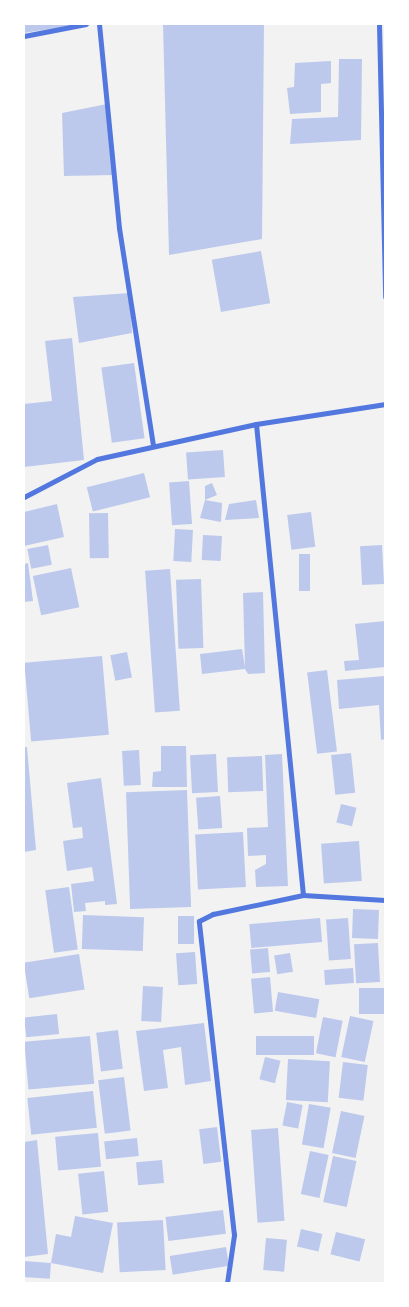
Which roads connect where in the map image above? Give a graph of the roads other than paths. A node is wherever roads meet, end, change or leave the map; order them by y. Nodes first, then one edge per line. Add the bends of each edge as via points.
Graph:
1 (86, 24) edge
2 (99, 24) edge
3 (379, 24) edge
4 (24, 36) edge
5 (382, 67) edge
6 (385, 297) edge
7 (385, 404) edge
8 (256, 424) junction
9 (153, 445) junction
10 (24, 497) edge
11 (302, 896) junction
12 (385, 900) edge
13 (227, 1283) edge

1 - 4 street
2 - 9 street via 119,228
3 - 5 street
5 - 6 street
7 - 8 street
8 - 9 street
8 - 11 street
9 - 10 street via 97,459
11 - 12 street
11 - 13 street via 213,914 199,921 234,1235

